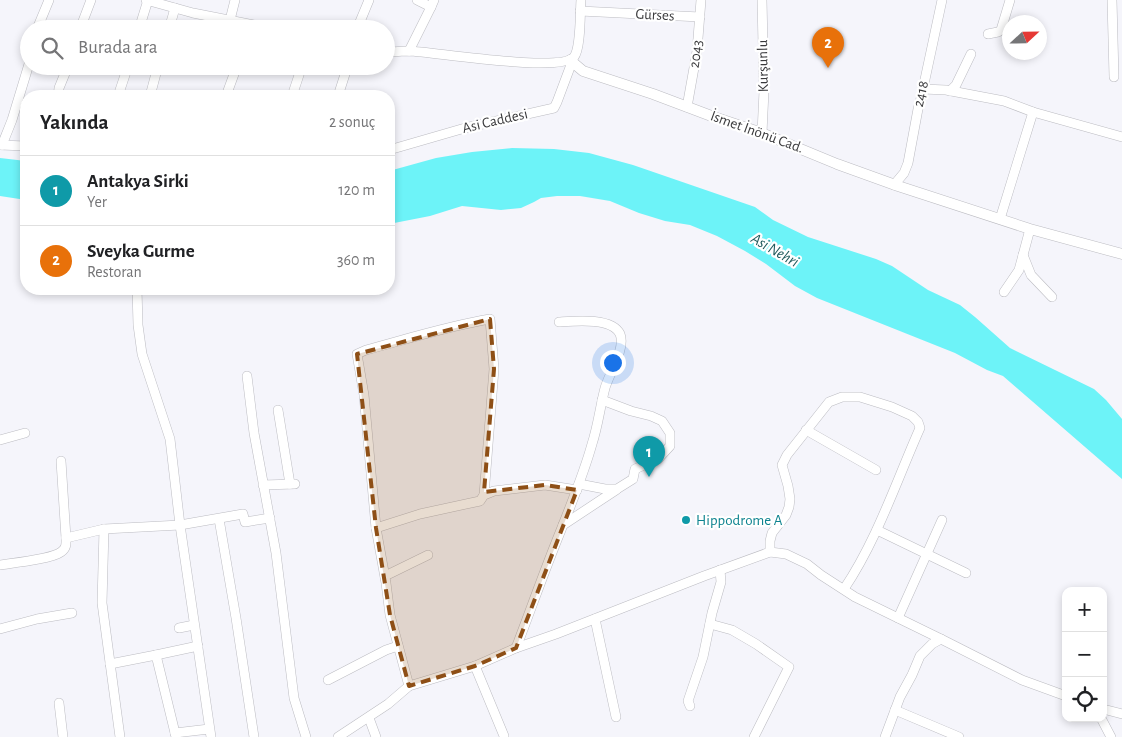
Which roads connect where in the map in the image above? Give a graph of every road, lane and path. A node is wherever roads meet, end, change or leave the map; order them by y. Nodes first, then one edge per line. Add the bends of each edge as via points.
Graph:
1 (49, 0) edge
2 (91, 0) edge
3 (147, 0) edge
4 (235, 0) edge
5 (369, 0) edge
6 (416, 0) edge
7 (581, 0) edge
8 (701, 0) edge
9 (762, 0) edge
10 (942, 0) edge
11 (1010, 0) edge
12 (1112, 0) edge
13 (433, 3) edge
14 (175, 8) junction
15 (580, 11) junction
16 (700, 17) junction
17 (41, 20) edge
18 (83, 20) edge
19 (141, 20) edge
20 (172, 20) edge
21 (230, 20) joint
22 (361, 20) edge
23 (988, 34) dead end
24 (409, 51) junction
25 (395, 52) edge
26 (971, 54) dead end
27 (571, 61) junction
28 (26, 75) edge
29 (64, 75) edge
30 (125, 75) edge
31 (156, 75) edge
32 (234, 75) edge
33 (299, 75) edge
34 (345, 75) edge
35 (1114, 77) dead end
36 (923, 89) junction
37 (21, 90) edge
38 (59, 90) edge
39 (120, 90) edge
40 (152, 90) edge
41 (228, 90) edge
42 (294, 90) edge
43 (340, 90) edge
44 (950, 91) junction
45 (20, 94) edge
46 (687, 107) junction
47 (1033, 112) junction
48 (762, 133) junction
49 (1122, 137) edge
50 (1, 145) edge
51 (20, 146) edge
52 (395, 148) edge
53 (894, 185) junction
54 (1000, 219) junction
55 (1030, 230) junction
56 (1023, 254) junction
57 (1122, 254) edge
58 (1004, 292) dead end
59 (137, 295) edge
60 (1052, 297) dead end
61 (559, 322) dead end
62 (247, 376) dead end
63 (602, 400) junction
64 (278, 410) dead end
65 (806, 430) junction
66 (25, 433) dead end
67 (0, 440) edge
68 (61, 461) dead end
69 (876, 470) dead end
70 (263, 485) junction
71 (578, 487) junction
72 (617, 490) junction
73 (484, 495) junction
74 (270, 518) junction
75 (219, 519) junction
76 (942, 520) dead end
77 (180, 526) junction
78 (563, 526) junction
79 (376, 528) junction
80 (104, 529) junction
81 (877, 530) junction
82 (66, 538) junction
83 (770, 552) junction
84 (428, 555) dead end
85 (926, 555) junction
86 (0, 565) edge
87 (720, 570) junction
88 (966, 573) dead end
89 (385, 576) junction
90 (844, 589) junction
91 (72, 613) dead end
92 (898, 618) junction
93 (595, 619) junction
94 (710, 624) junction
95 (194, 625) junction
96 (179, 628) dead end
97 (0, 629) edge
98 (942, 639) junction
99 (198, 646) junction
100 (398, 646) junction
101 (516, 648) junction
102 (156, 655) junction
103 (110, 664) junction
104 (475, 666) junction
105 (328, 680) dead end
106 (409, 686) junction
107 (1062, 695) edge
108 (59, 703) dead end
109 (690, 706) dead end
110 (895, 710) junction
111 (1107, 710) edge
112 (1122, 714) edge
113 (616, 717) dead end
114 (369, 718) junction
115 (1103, 722) edge
116 (210, 733) edge
117 (175, 735) edge
118 (504, 736) dead end
119 (63, 737) edge
120 (120, 737) edge
121 (254, 737) edge
122 (306, 737) edge
123 (338, 737) edge
124 (376, 737) edge
125 (754, 737) edge
126 (885, 737) edge
127 (959, 737) edge
128 (1111, 737) edge

1 - 17 street
2 - 18 street
3 - 14 street
3 - 19 street
4 - 21 street
5 - 22 street
6 - 13 street
7 - 15 street
8 - 16 street, 2043
9 - 48 street, Kurşunlu
10 - 36 street, 2418
11 - 23 street via 1001,30
12 - 35 street
13 - 24 street
14 - 20 street
14 - 21 street
15 - 16 street, Gürses
15 - 27 street via 577,51
16 - 46 street, 2043
24 - 25 street
24 - 27 street via 531,63
26 - 44 street
27 - 46 street, İsmet İnönü Cad. via 583,71
27 - 52 street, Asi Caddesi via 554,108
28 - 37 street
29 - 38 street
30 - 39 street
31 - 40 street
32 - 41 street
33 - 42 street
34 - 43 street
36 - 44 street
36 - 53 street, 2418 via 908,163 904,174
44 - 47 street via 1004,101
45 - 50 street
46 - 48 street, İsmet İnönü Cad.
47 - 49 street
47 - 54 street
48 - 53 street, İsmet İnönü Cad.
50 - 51 street
53 - 54 street, İsmet İnönü Cad.
54 - 55 street, İsmet İnönü Cad.
55 - 56 street
55 - 57 street, İsmet İnönü Cad.
56 - 58 street via 1019,270
56 - 60 street via 1031,275
59 - 77 street via 142,354 170,439
61 - 63 street via 592,321 612,326 620,334 620,352
62 - 70 street
63 - 71 street
63 - 72 street via 662,421 670,433 670,446 658,459 635,469 633,479
64 - 70 street via 292,484
65 - 69 street
65 - 81 street via 830,402 849,396 892,407 918,422 920,428
65 - 83 street via 782,465 789,507 772,533
66 - 67 street
68 - 82 street
70 - 74 street
71 - 72 street
71 - 73 street via 545,485
71 - 78 street
72 - 78 street
73 - 79 street via 480,501
73 - 79 street via 494,369 490,319 431,331 357,354 364,395
74 - 75 street via 245,522 243,514
74 - 122 street via 294,698
75 - 77 street
75 - 121 street
76 - 85 street
77 - 80 street
77 - 95 street
78 - 101 street
79 - 89 street
80 - 82 street
80 - 103 street via 102,603
81 - 85 street
81 - 90 street
82 - 86 street via 62,552
83 - 87 street
83 - 90 street via 786,554 807,564
84 - 89 street
85 - 88 street
85 - 92 street
87 - 93 street
87 - 94 street via 721,582
89 - 100 street
90 - 92 street
91 - 97 street
92 - 98 street
93 - 101 street
93 - 113 street
94 - 109 street via 688,701
94 - 125 street via 732,630 789,667
95 - 96 street
95 - 99 street
98 - 107 street via 1022,680
98 - 110 street via 920,656
99 - 102 street
99 - 116 street
100 - 105 street
100 - 106 street
101 - 104 street
102 - 103 street
102 - 117 street
103 - 120 street
104 - 106 street
104 - 118 street
106 - 114 street
108 - 119 street
110 - 126 street
110 - 127 street
111 - 112 street
114 - 123 street
114 - 124 street
115 - 128 street
116 - 117 street

